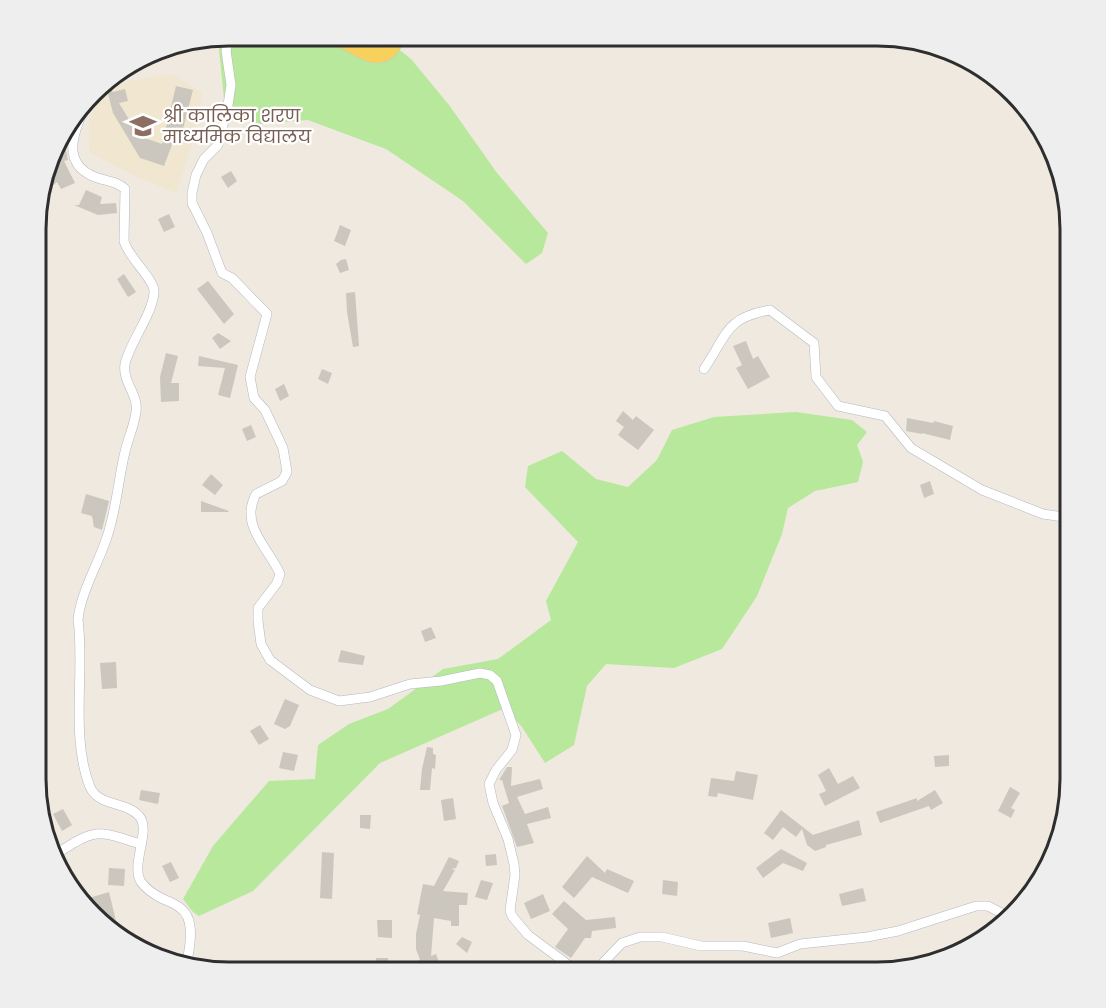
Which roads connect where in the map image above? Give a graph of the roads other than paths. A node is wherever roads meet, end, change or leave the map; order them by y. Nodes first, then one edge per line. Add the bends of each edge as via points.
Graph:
1 (227, 46) edge
2 (351, 46) edge
3 (392, 46) edge
4 (76, 130) edge
5 (704, 369) dead end
6 (1060, 516) edge
7 (141, 844) junction
8 (61, 851) edge
9 (1000, 913) edge
10 (188, 956) edge
11 (564, 961) edge
12 (604, 961) edge

1 - 11 street via 231,85 228,105 218,145 204,159 196,175 192,203 222,273 232,278 267,314 250,376 251,392 279,437 288,472 282,481 258,492 252,503 254,531 280,574 258,608 264,653 310,690 339,702 410,684 480,673 494,678 516,735 512,750 489,784 514,864 510,910 528,935
2 - 3 main road via 378,55 386,54
4 - 7 street via 72,140 74,157 81,170 125,189 126,249 154,291 125,366 137,409 108,535 82,595 78,619 82,750 89,784 99,798 135,811 142,818
5 - 6 street via 730,326 751,313 770,310 814,343 816,376 838,406 885,416 911,448 982,490 1043,514
7 - 8 street via 93,834
7 - 10 street via 137,872 141,882 179,907 189,920
9 - 12 street via 988,906 975,906 892,932 800,944 777,953 743,946 701,946 662,937 640,937 622,943

